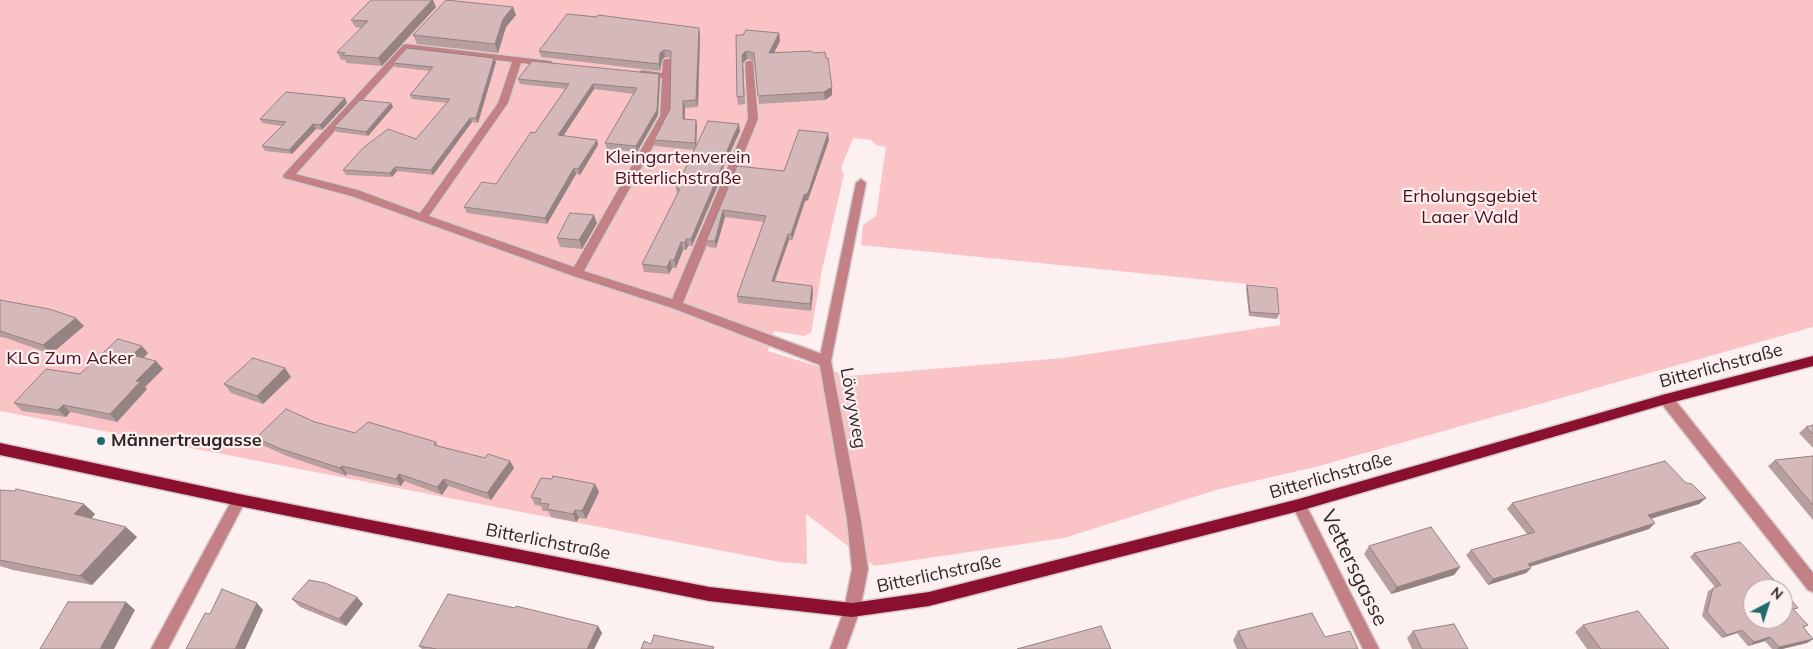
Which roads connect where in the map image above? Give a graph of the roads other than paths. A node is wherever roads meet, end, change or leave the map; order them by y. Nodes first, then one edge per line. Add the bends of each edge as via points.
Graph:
1 (517, 60) junction
2 (668, 61) edge
3 (750, 63) edge
4 (554, 64) edge
5 (629, 72) edge
6 (666, 76) junction
7 (860, 184) dead end
8 (422, 218) junction
9 (577, 273) junction
10 (676, 305) junction
11 (825, 361) junction
12 (1813, 361) edge
13 (1666, 399) junction
14 (0, 449) edge
15 (239, 500) junction
16 (1300, 505) junction
17 (1813, 585) edge
18 (852, 610) junction
19 (159, 649) edge
20 (838, 649) edge
21 (1371, 649) edge

1 - 4 street
1 - 8 street via 503,103
1 - 8 street via 409,43 288,176 354,193
2 - 6 street
3 - 10 street via 753,119
5 - 6 street
6 - 9 street via 665,116
7 - 11 street, Löwyweg
8 - 9 street
9 - 10 street
10 - 11 street
11 - 18 street, Löwyweg via 860,569
12 - 13 main road, Bitterlichstraße
13 - 16 main road, Bitterlichstraße
13 - 17 street
14 - 15 main road, Bitterlichstraße
15 - 18 main road, Bitterlichstraße via 709,594
15 - 19 street
16 - 18 main road, Bitterlichstraße via 929,599
16 - 21 street, Vettersgasse
18 - 20 street, Löwyweg

